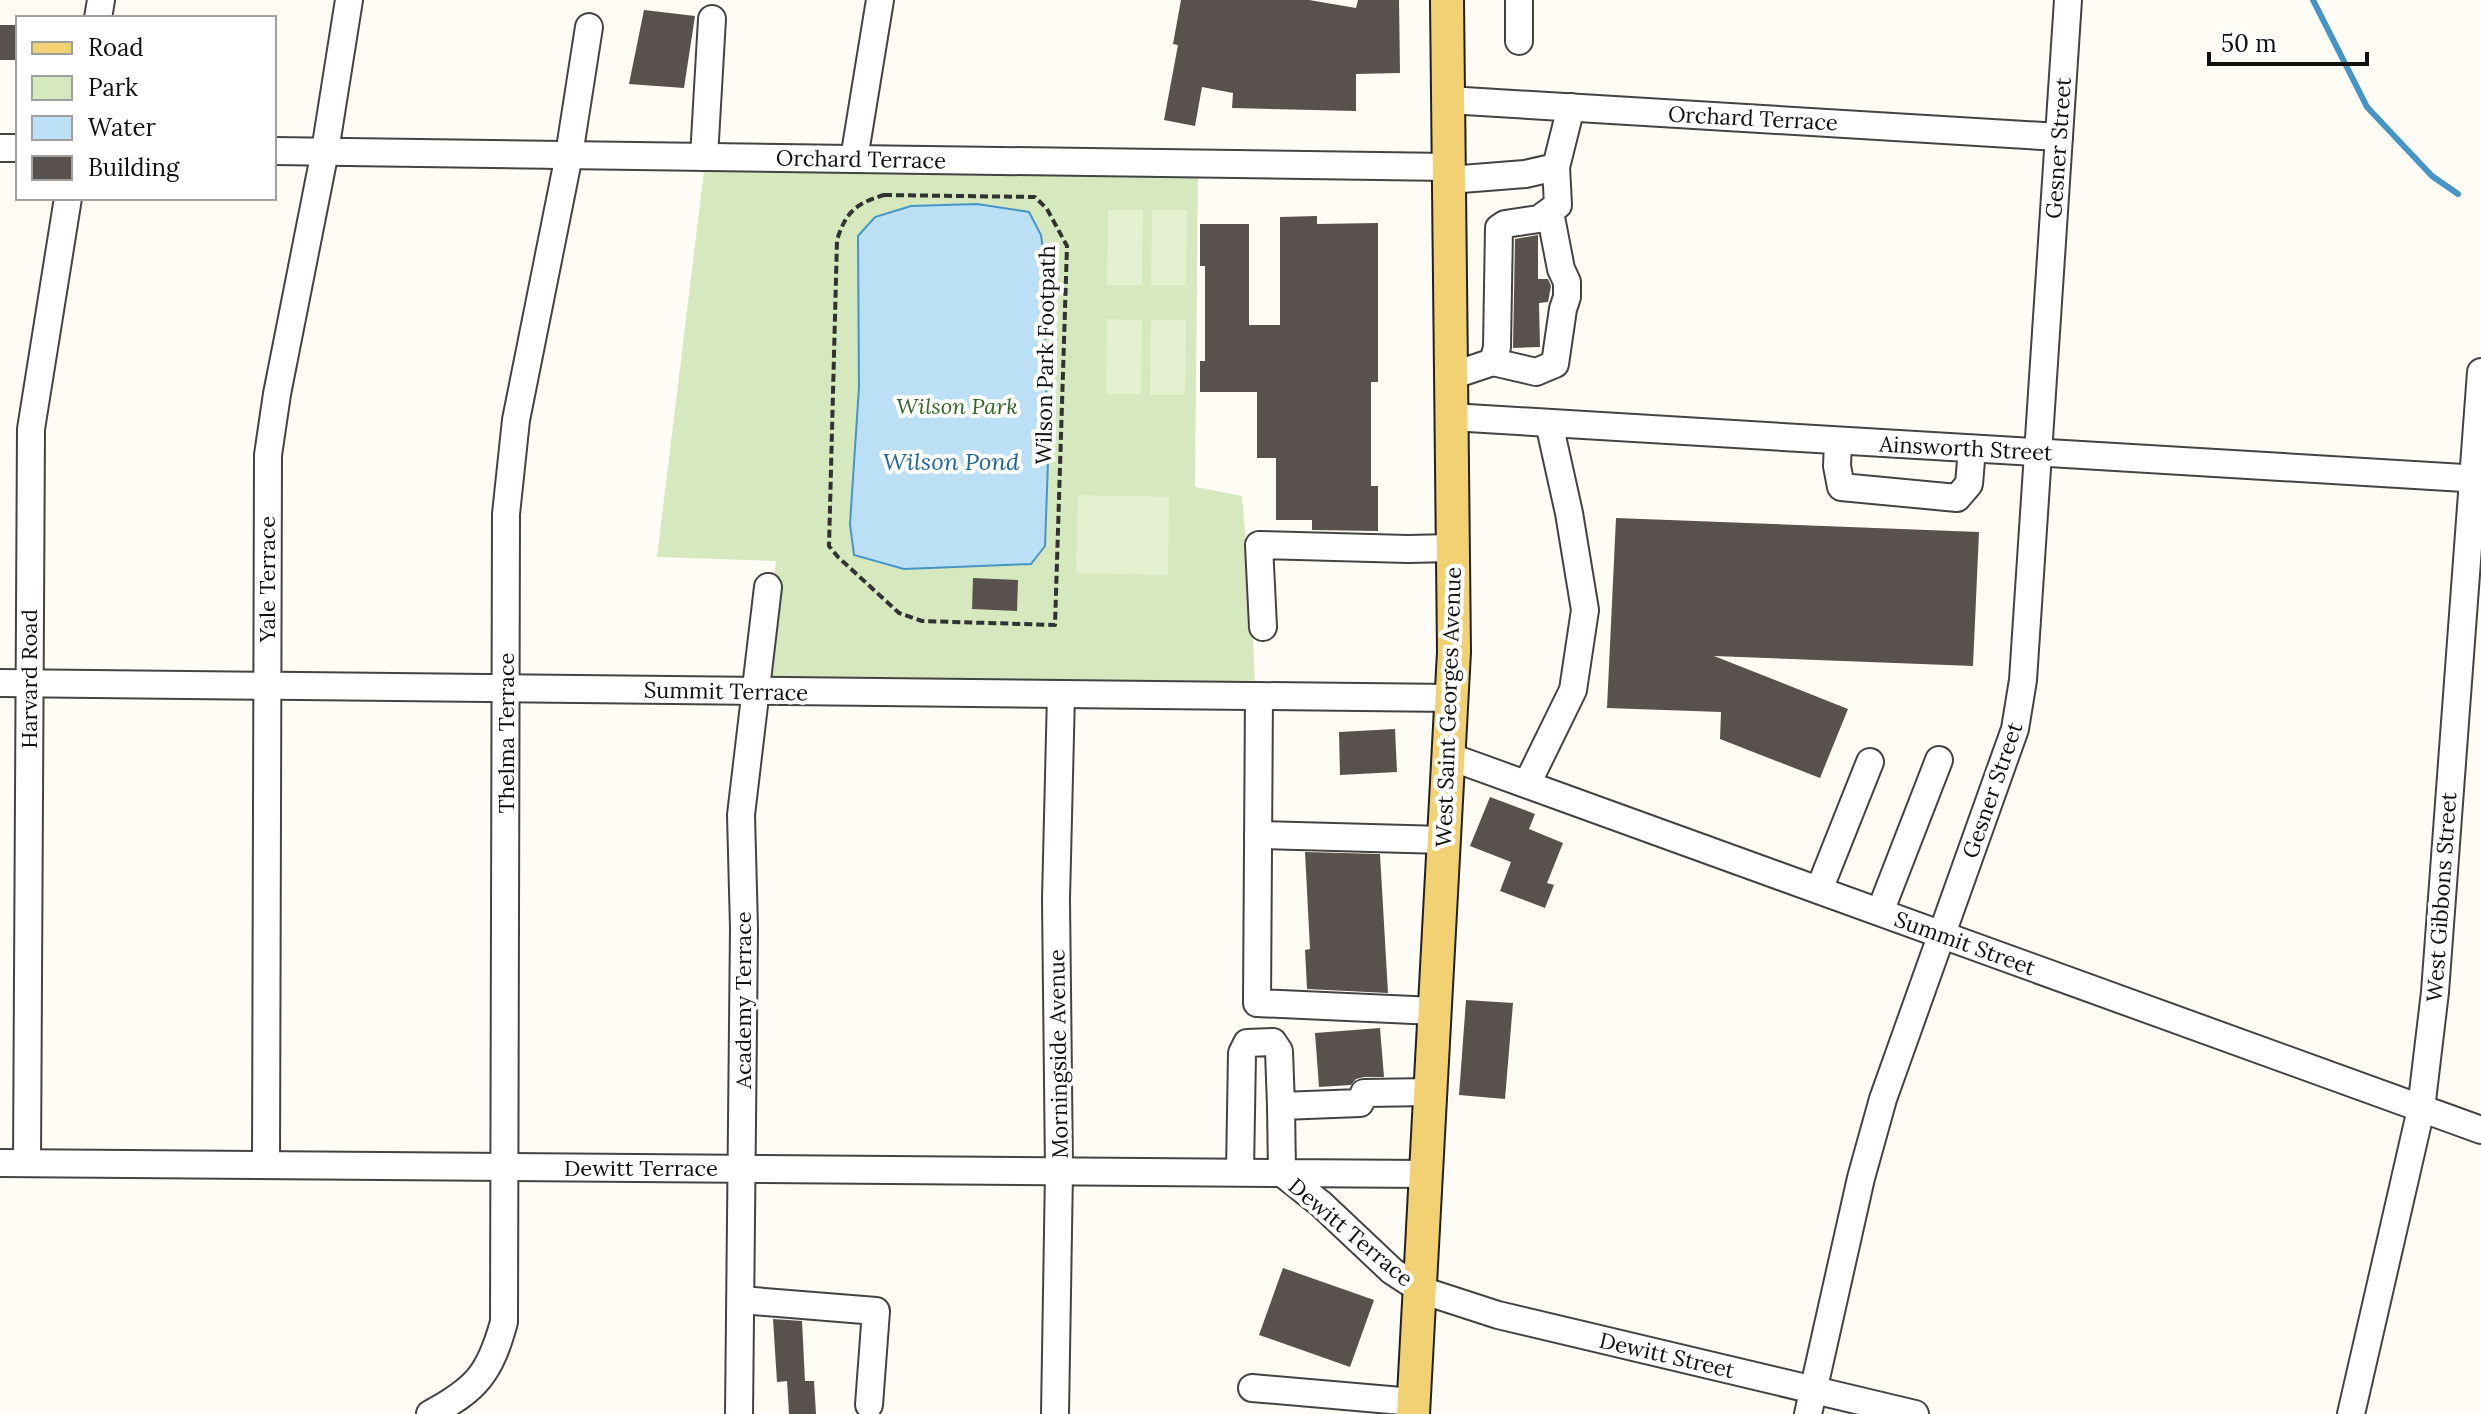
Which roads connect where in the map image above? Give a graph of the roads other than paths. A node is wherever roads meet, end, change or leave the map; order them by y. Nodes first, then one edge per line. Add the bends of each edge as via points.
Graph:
1 (349, 0) edge
2 (880, 0) edge
3 (1447, 0) edge
4 (1519, 0) edge
5 (2068, 0) edge
6 (712, 19) dead end
7 (589, 27) dead end
8 (1519, 41) dead end
9 (1448, 100) junction
10 (1571, 107) junction
11 (2059, 137) junction
12 (276, 151) edge
13 (325, 151) junction
14 (569, 155) junction
15 (704, 157) junction
16 (854, 159) junction
17 (1556, 167) junction
18 (1449, 174) junction
19 (68, 200) edge
20 (1550, 212) junction
21 (1493, 362) junction
22 (2481, 372) edge
23 (1451, 376) junction
24 (1451, 417) junction
25 (1549, 423) junction
26 (1838, 441) junction
27 (1972, 449) junction
28 (2038, 452) junction
29 (2477, 479) edge
30 (1453, 548) junction
31 (768, 587) dead end
32 (1263, 627) dead end
33 (0, 683) edge
34 (29, 683) junction
35 (267, 686) junction
36 (506, 688) junction
37 (756, 691) junction
38 (1061, 694) junction
39 (1259, 696) junction
40 (1452, 698) junction
41 (1448, 756) junction
42 (1939, 760) dead end
43 (1870, 762) dead end
44 (1527, 784) junction
45 (1258, 835) junction
46 (1444, 840) junction
47 (1819, 890) junction
48 (1880, 912) junction
49 (1941, 935) junction
50 (1435, 1011) junction
51 (1431, 1092) junction
52 (1281, 1106) junction
53 (2421, 1109) junction
54 (2481, 1130) edge
55 (0, 1163) edge
56 (27, 1163) junction
57 (266, 1165) junction
58 (505, 1167) junction
59 (742, 1168) junction
60 (1059, 1171) junction
61 (1240, 1172) junction
62 (1282, 1173) junction
63 (1427, 1174) junction
64 (1421, 1290) junction
65 (741, 1300) junction
66 (1252, 1388) dead end
67 (1811, 1402) edge
68 (869, 1405) dead end
69 (1413, 1408) edge
70 (430, 1414) edge
71 (739, 1414) edge
72 (1055, 1414) edge
73 (1915, 1414) edge
74 (2351, 1414) edge

1 - 13 street, Yale Terrace
2 - 16 street
3 - 9 main road, West Saint Georges Avenue
4 - 8 street
5 - 11 street, Gesner Street
6 - 15 street
7 - 14 street, Thelma Terrace
9 - 10 street, Orchard Terrace
9 - 18 main road, West Saint Georges Avenue
10 - 11 street, Orchard Terrace
10 - 17 street
11 - 28 street, Gesner Street
12 - 13 street, Orchard Terrace
13 - 14 street, Orchard Terrace
13 - 35 street, Yale Terrace via 268,455
14 - 15 street, Orchard Terrace
14 - 36 street, Thelma Terrace via 516,420 506,514
15 - 16 street, Orchard Terrace
16 - 18 street, Orchard Terrace
17 - 18 street, Orchard Terrace via 1525,174
17 - 20 street via 1558,205
18 - 23 main road, West Saint Georges Avenue
19 - 34 street, Harvard Road via 31,429
20 - 21 street via 1499,228
20 - 21 street via 1567,282 1555,364 1536,372
21 - 23 street
22 - 29 street, West Gibbons Street
23 - 24 main road, West Saint Georges Avenue
24 - 25 street, Ainsworth Street
24 - 30 main road, West Saint Georges Avenue
25 - 26 street, Ainsworth Street
25 - 44 street via 1585,610 1573,690
26 - 27 street, Ainsworth Street
26 - 27 street via 1841,487 1957,498 1969,484
27 - 28 street, Ainsworth Street
28 - 29 street, Ainsworth Street
28 - 49 street, Gesner Street via 2015,729
29 - 53 street, West Gibbons Street
30 - 32 street via 1259,545
30 - 40 main road, West Saint Georges Avenue
31 - 37 street, Academy Terrace
33 - 34 street, Summit Terrace
34 - 35 street, Summit Terrace
34 - 56 street, Harvard Road
35 - 36 street, Summit Terrace
35 - 57 street, Yale Terrace
36 - 37 street, Summit Terrace
36 - 58 street, Thelma Terrace
37 - 38 street, Summit Terrace
37 - 59 street, Academy Terrace via 741,815
38 - 39 street, Summit Terrace
38 - 60 street, Morningside Avenue via 1056,899
39 - 40 street, Summit Terrace
39 - 45 street
40 - 41 main road, West Saint Georges Avenue
41 - 44 street, Summit Street
41 - 46 main road, West Saint Georges Avenue
42 - 48 street
43 - 47 street
44 - 47 street, Summit Street
45 - 46 street
45 - 50 street via 1257,1003
46 - 50 main road, West Saint Georges Avenue
47 - 48 street, Summit Street
48 - 49 street, Summit Street
49 - 53 street, Summit Street
49 - 67 street, Gesner Street via 1861,1178
50 - 51 main road, West Saint Georges Avenue
51 - 52 street via 1364,1093 1360,1103
51 - 63 main road, West Saint Georges Avenue
52 - 61 street via 1279,1051 1273,1042 1247,1043 1242,1053
52 - 62 street
53 - 54 street, Summit Street
53 - 74 street, West Gibbons Street
55 - 56 street, Dewitt Terrace
56 - 57 street, Dewitt Terrace
57 - 58 street, Dewitt Terrace
58 - 59 street, Dewitt Terrace
58 - 70 street, Thelma Terrace via 504,1322 495,1355 477,1382
59 - 60 street, Dewitt Terrace
59 - 65 street, Academy Terrace
60 - 61 street, Dewitt Terrace
60 - 72 street, Morningside Avenue
61 - 62 street, Dewitt Terrace
62 - 63 street, Dewitt Terrace
62 - 64 street, Dewitt Terrace via 1392,1271
63 - 64 main road, West Saint Georges Avenue
64 - 67 street, Dewitt Street
64 - 69 main road, West Saint Georges Avenue
65 - 68 street via 876,1311
65 - 71 street, Academy Terrace
66 - 69 street
67 - 73 street, Dewitt Street

